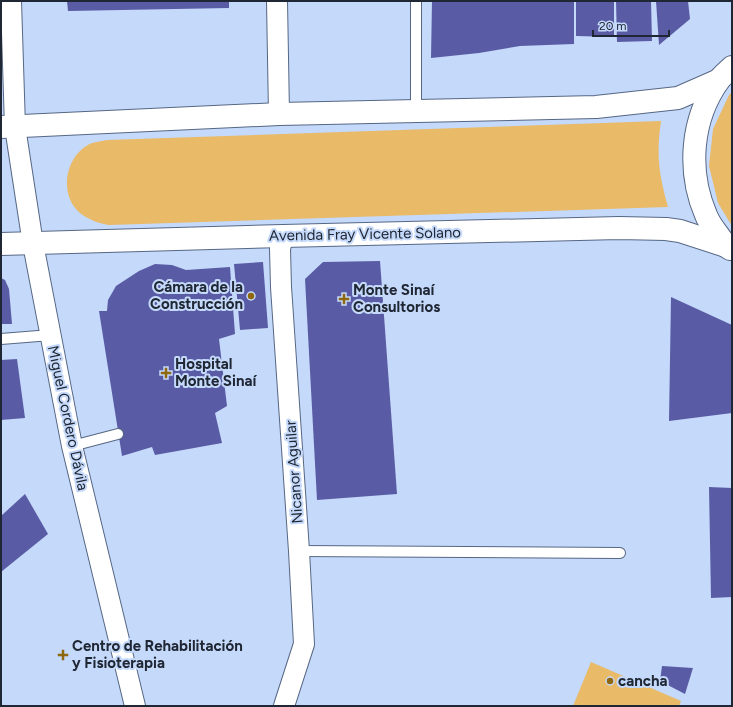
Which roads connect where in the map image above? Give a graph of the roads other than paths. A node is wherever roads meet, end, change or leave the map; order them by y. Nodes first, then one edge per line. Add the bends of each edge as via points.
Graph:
1 (11, 1) edge
2 (277, 1) edge
3 (416, 1) edge
4 (726, 73) edge
5 (416, 111) junction
6 (279, 114) junction
7 (8, 127) edge
8 (283, 236) junction
9 (1, 244) edge
10 (33, 244) junction
11 (729, 248) edge
12 (51, 335) junction
13 (1, 339) edge
14 (118, 434) dead end
15 (72, 446) junction
16 (299, 551) junction
17 (620, 553) dead end
18 (135, 706) edge
19 (284, 706) edge

1 - 7 street, Miguel Cordero Dávila
2 - 6 street
3 - 5 lane
4 - 5 main road via 678,98 596,107
4 - 11 main road via 702,111 694,146 695,182 706,216
5 - 6 main road
6 - 7 main road
7 - 10 street, Miguel Cordero Dávila
8 - 10 main road, Avenida Fray Vicente Solano
8 - 11 main road, Avenida Fray Vicente Solano via 666,229 680,231
8 - 16 street, Nicanor Aguilar via 280,249 281,287
9 - 10 main road, Avenida Fray Vicente Solano
10 - 12 street, Miguel Cordero Dávila
12 - 13 lane
12 - 15 street, Miguel Cordero Dávila
14 - 15 lane
15 - 18 street, Miguel Cordero Dávila
16 - 17 lane
16 - 19 street, Nicanor Aguilar via 304,644

